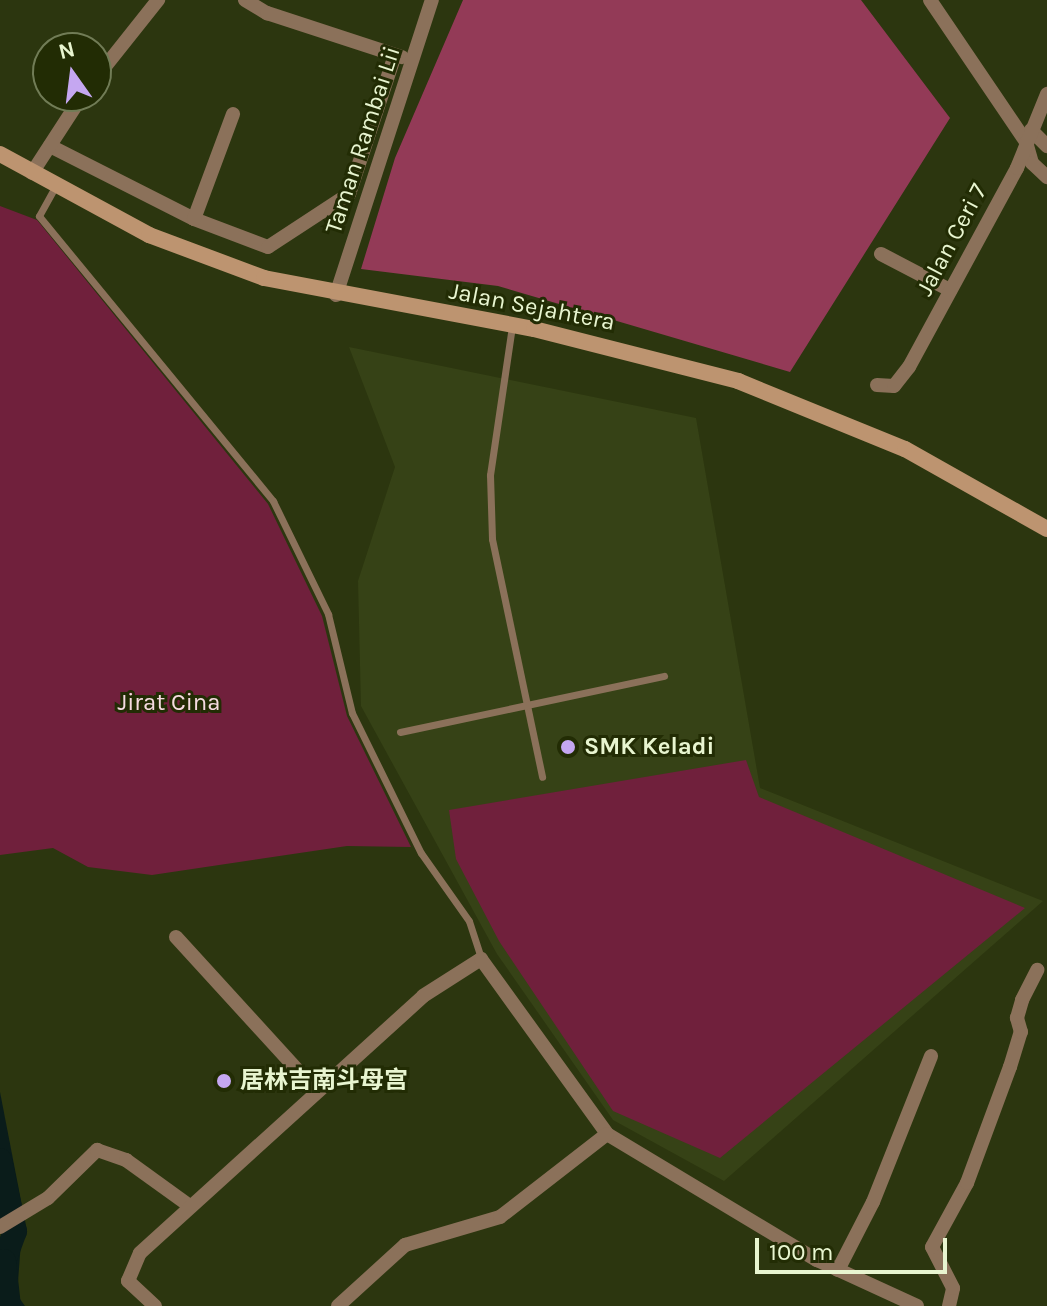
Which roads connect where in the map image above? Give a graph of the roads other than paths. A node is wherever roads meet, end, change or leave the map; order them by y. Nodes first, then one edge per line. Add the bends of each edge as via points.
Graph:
1 (158, 0) edge
2 (245, 0) edge
3 (432, 0) edge
4 (930, 0) edge
5 (395, 55) junction
6 (112, 58) edge
7 (413, 61) junction
8 (1047, 94) edge
9 (72, 112) edge
10 (233, 114) dead end
11 (1028, 136) junction
12 (50, 146) junction
13 (1047, 146) edge
14 (0, 154) edge
15 (32, 173) junction
16 (1047, 177) edge
17 (55, 187) junction
18 (194, 219) junction
19 (881, 254) dead end
20 (950, 290) junction
21 (336, 295) junction
22 (513, 324) junction
23 (877, 385) dead end
24 (1047, 529) edge
25 (664, 676) dead end
26 (527, 706) junction
27 (400, 732) dead end
28 (542, 777) dead end
29 (176, 937) dead end
30 (481, 959) junction
31 (1037, 970) dead end
32 (931, 1056) dead end
33 (315, 1089) junction
34 (607, 1134) junction
35 (187, 1204) junction
36 (0, 1227) edge
37 (838, 1270) junction
38 (155, 1306) edge
39 (338, 1306) edge
40 (917, 1306) edge
41 (949, 1306) edge

1 - 6 street
2 - 5 street via 267,13
3 - 7 street, Taman Rambai Lii
4 - 11 street
5 - 7 street
5 - 18 street via 346,199 268,247
7 - 21 street, Taman Rambai Lii
8 - 11 street, Jalan Ceri 7
9 - 12 street
10 - 18 street
11 - 13 street
11 - 16 street via 1032,163
11 - 20 street, Jalan Ceri 7
12 - 15 street
12 - 18 street
14 - 15 street, Jalan Sejahtera
15 - 17 street, Jalan Sejahtera
17 - 21 street, Jalan Sejahtera via 149,235 264,278
17 - 30 lane via 39,216 273,501 328,614 352,713 421,853 469,921
19 - 20 street
20 - 23 street, Jalan Ceri 7 via 909,367 894,386
21 - 22 street, Jalan Sejahtera
22 - 24 street, Jalan Sejahtera via 689,367 796,402 905,449
22 - 26 lane via 490,475 492,539
25 - 26 lane
26 - 27 lane
26 - 28 lane
29 - 33 street
30 - 33 street via 423,996
30 - 34 street
31 - 41 street via 1022,1000 1017,1018 1021,1032 967,1183 932,1247 953,1288
32 - 37 street via 873,1202
33 - 35 street via 293,1115
34 - 37 street
34 - 39 street via 500,1217 405,1245
35 - 36 street via 126,1160 97,1150 31,1210
35 - 38 street via 128,1271 134,1291
37 - 40 street

